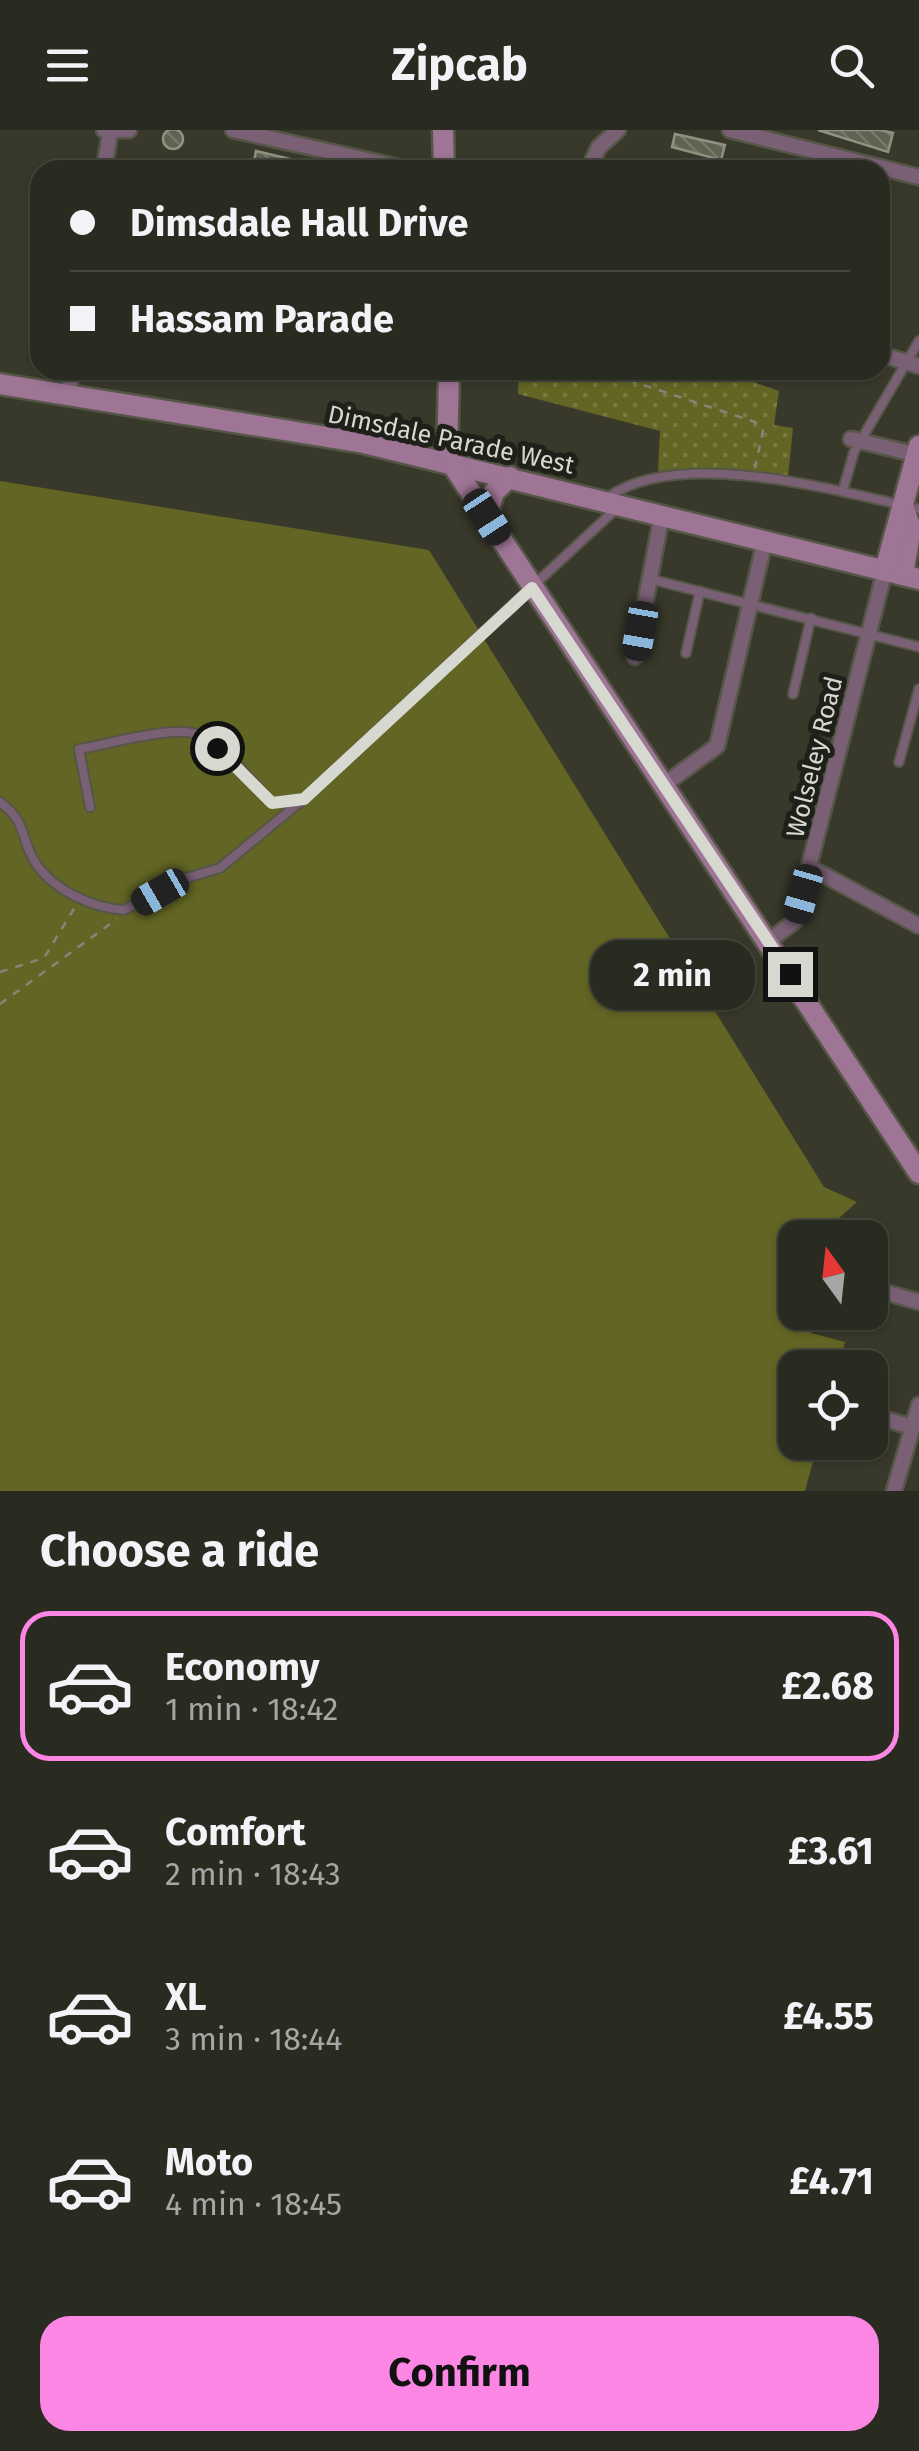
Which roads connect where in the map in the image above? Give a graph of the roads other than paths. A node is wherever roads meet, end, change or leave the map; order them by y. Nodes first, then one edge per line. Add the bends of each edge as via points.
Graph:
1 (129, 130) edge
2 (233, 130) edge
3 (442, 130) edge
4 (618, 130) edge
5 (730, 130) edge
6 (107, 132) edge
7 (749, 132) edge
8 (105, 160) edge
9 (367, 160) edge
10 (444, 160) edge
11 (593, 160) edge
12 (852, 160) edge
13 (890, 170) edge
14 (919, 178) edge
15 (919, 341) edge
16 (913, 364) edge
17 (70, 380) edge
18 (449, 380) edge
19 (0, 384) edge
20 (68, 394) junction
21 (856, 440) junction
22 (916, 450) edge
23 (450, 463) junction
24 (510, 478) junction
25 (844, 490) junction
26 (613, 502) junction
27 (910, 507) edge
28 (662, 514) junction
29 (487, 517) junction
30 (765, 540) junction
31 (902, 574) edge
32 (650, 578) junction
33 (532, 588) junction
34 (700, 591) junction
35 (749, 603) junction
36 (811, 618) junction
37 (869, 635) junction
38 (919, 646) edge
39 (686, 653) dead end
40 (635, 657) dead end
41 (919, 689) edge
42 (793, 694) dead end
43 (899, 762) dead end
44 (665, 784) junction
45 (304, 799) junction
46 (0, 802) edge
47 (90, 808) dead end
48 (810, 868) junction
49 (919, 926) edge
50 (769, 941) junction
51 (919, 1173) edge
52 (888, 1293) dead end
53 (919, 1302) edge
54 (919, 1405) edge
55 (888, 1420) edge
56 (912, 1427) junction
57 (894, 1491) edge

1 - 6 street
2 - 9 street
3 - 10 street
4 - 11 street
5 - 7 street
6 - 8 street
7 - 12 street
13 - 14 street
15 - 16 lane
16 - 21 lane
17 - 20 street
18 - 23 street
19 - 20 street, Dimsdale Parade West
20 - 23 street, Dimsdale Parade West
21 - 22 street
21 - 25 lane
22 - 27 street
23 - 24 street, Dimsdale Parade West
23 - 29 street
24 - 26 street, Dimsdale Parade West
24 - 29 street via 494,492
25 - 26 lane via 724,474 650,478 625,485
25 - 27 lane
26 - 28 street, Dimsdale Parade West
26 - 33 lane
27 - 31 street
28 - 30 street, Dimsdale Parade West
28 - 32 street
29 - 33 street
30 - 31 street, Dimsdale Parade West
30 - 35 street
31 - 37 street, Wolseley Road
32 - 34 lane
32 - 40 street
33 - 44 street
33 - 45 lane
34 - 35 lane
34 - 39 lane
35 - 36 lane
35 - 44 street via 717,746
36 - 37 lane
36 - 42 lane
37 - 38 lane
37 - 48 street, Wolseley Road
41 - 43 lane
44 - 50 street
45 - 46 lane via 220,868 183,879 131,910 80,900 55,882 34,861 16,815
45 - 47 lane via 272,803 199,734 182,730 79,749
48 - 49 street
48 - 50 street, Wolseley Road via 795,921
50 - 51 street
52 - 53 street
54 - 56 street
55 - 56 street
56 - 57 street

